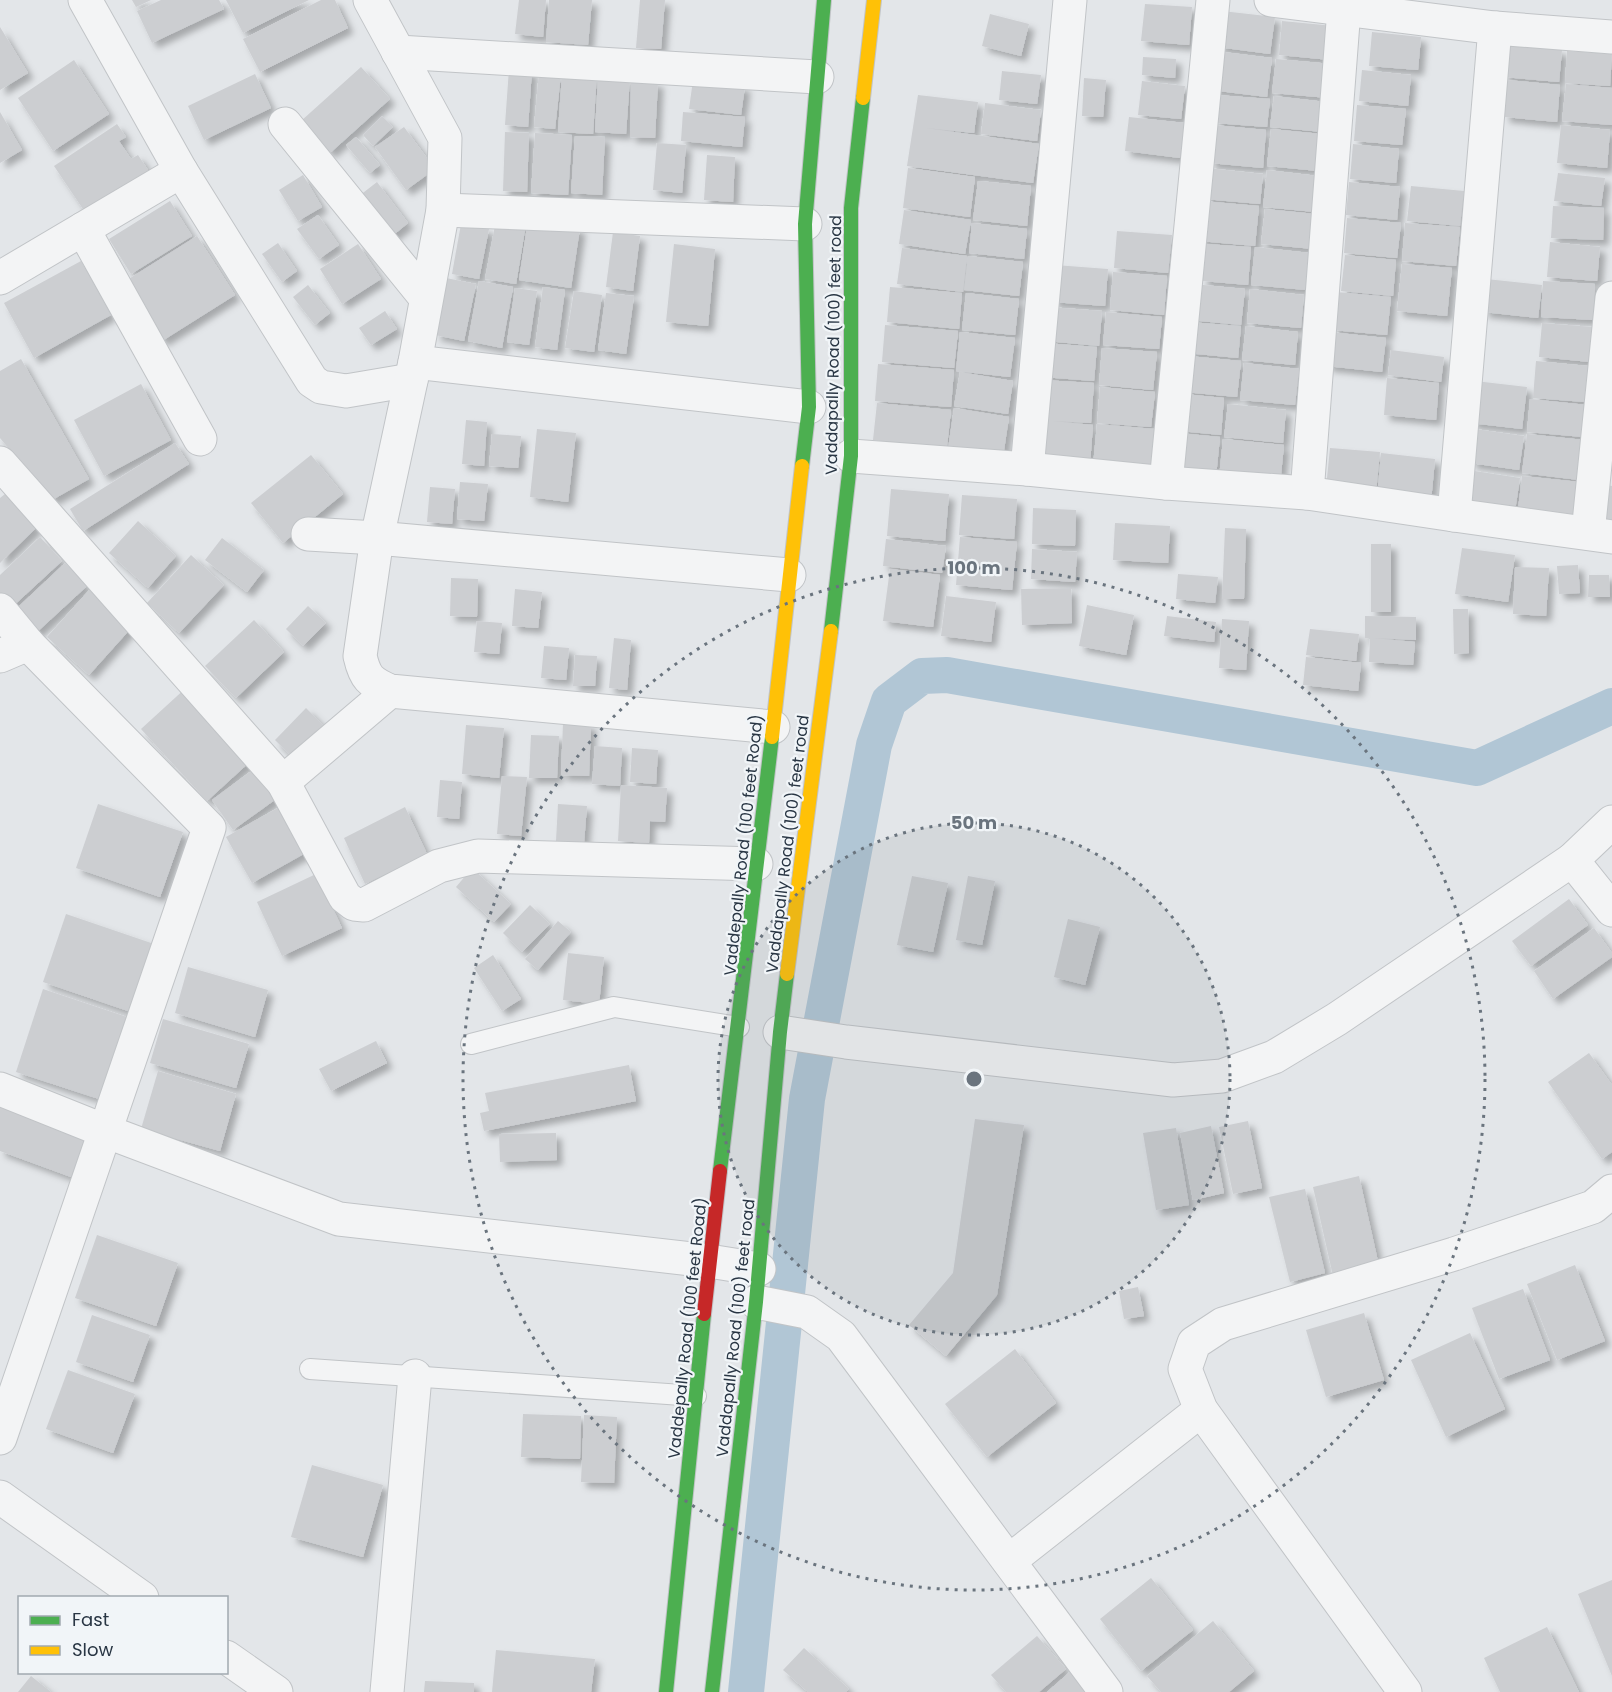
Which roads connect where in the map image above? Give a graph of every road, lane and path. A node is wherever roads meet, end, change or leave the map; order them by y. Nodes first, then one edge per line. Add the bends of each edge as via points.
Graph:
1 (85, 0) edge
2 (370, 0) edge
3 (824, 0) edge
4 (874, 0) edge
5 (1070, 0) edge
6 (1213, 0) edge
7 (1271, 0) edge
8 (1344, 9) junction
9 (1495, 28) junction
10 (1612, 37) edge
11 (398, 52) junction
12 (817, 77) junction
13 (285, 124) dead end
14 (181, 171) junction
15 (442, 210) junction
16 (805, 224) junction
17 (83, 229) junction
18 (0, 278) edge
19 (426, 298) junction
20 (1612, 298) edge
21 (413, 371) junction
22 (809, 407) junction
23 (200, 439) dead end
24 (851, 456) junction
25 (0, 463) edge
26 (1027, 469) junction
27 (1166, 483) junction
28 (1307, 493) junction
29 (1454, 515) junction
30 (308, 534) dead end
31 (1600, 535) edge
32 (377, 538) junction
33 (788, 590) junction
34 (0, 610) edge
35 (14, 650) edge
36 (390, 691) junction
37 (774, 719) junction
38 (283, 782) junction
39 (1612, 822) edge
40 (1572, 860) junction
41 (756, 864) junction
42 (1612, 910) edge
43 (739, 1027) junction
44 (790, 1034) junction
45 (471, 1044) dead end
46 (0, 1089) edge
47 (105, 1131) junction
48 (1612, 1191) edge
49 (709, 1261) junction
50 (759, 1269) junction
51 (764, 1303) junction
52 (310, 1369) dead end
53 (415, 1376) junction
54 (696, 1396) junction
55 (1201, 1410) junction
56 (0, 1438) edge
57 (0, 1497) edge
58 (1009, 1561) junction
59 (139, 1596) edge
60 (228, 1658) edge
61 (276, 1692) edge
62 (387, 1692) edge
63 (666, 1692) edge
64 (712, 1692) edge
65 (1106, 1692) edge
66 (1405, 1692) edge

1 - 14 street
2 - 11 street
3 - 12 main road, Vaddepally Road (100 feet Road)
4 - 24 main road, Vaddapally Road (100) feet road via 851,208
5 - 26 street
6 - 27 street
7 - 8 street
8 - 9 street
8 - 28 street
9 - 10 street
9 - 29 street
11 - 12 street
11 - 15 street via 446,138
12 - 16 main road, Vaddepally Road (100 feet Road)
13 - 19 street
14 - 17 street
14 - 21 street via 312,381 321,387 346,391
15 - 16 street
15 - 19 street
16 - 22 main road, Vaddepally Road (100 feet Road)
17 - 18 street
17 - 23 street
19 - 21 street
20 - 31 street
21 - 22 street
21 - 32 street
22 - 33 main road, Vaddepally Road (100 feet Road)
24 - 26 street
24 - 44 main road, Vaddapally Road (100) feet road
25 - 38 street
26 - 27 street
27 - 28 street
28 - 29 street
29 - 31 street
30 - 32 street
32 - 33 street
32 - 36 street via 360,656 363,672
33 - 37 main road, Vaddepally Road (100 feet Road)
34 - 35 street
35 - 47 street via 209,828
36 - 37 street
36 - 38 street
37 - 41 main road, Vaddepally Road (100 feet Road)
38 - 41 street via 345,897 354,904 364,905 439,866 478,856
39 - 40 street
40 - 42 street
40 - 44 street via 1337,1019 1274,1057 1222,1076 1173,1080
41 - 43 main road, Vaddepally Road (100 feet Road)
43 - 45 lane via 614,1007
43 - 49 main road, Vaddepally Road (100 feet Road)
44 - 50 main road, Vaddapally Road (100) feet road
46 - 47 street
47 - 49 street via 339,1219
47 - 56 street
48 - 55 street via 1593,1207 1223,1324 1194,1343 1185,1369
49 - 50 street
49 - 54 main road, Vaddepally Road (100 feet Road)
50 - 51 main road, Vaddapally Road (100) feet road
51 - 58 street via 807,1312 841,1336
51 - 64 main road, Vaddapally Road (100) feet road
52 - 53 lane
53 - 54 lane
53 - 62 street
54 - 63 main road, Vaddepally Road (100 feet Road)
55 - 58 street
55 - 66 street
57 - 59 street
58 - 65 street
60 - 61 street

